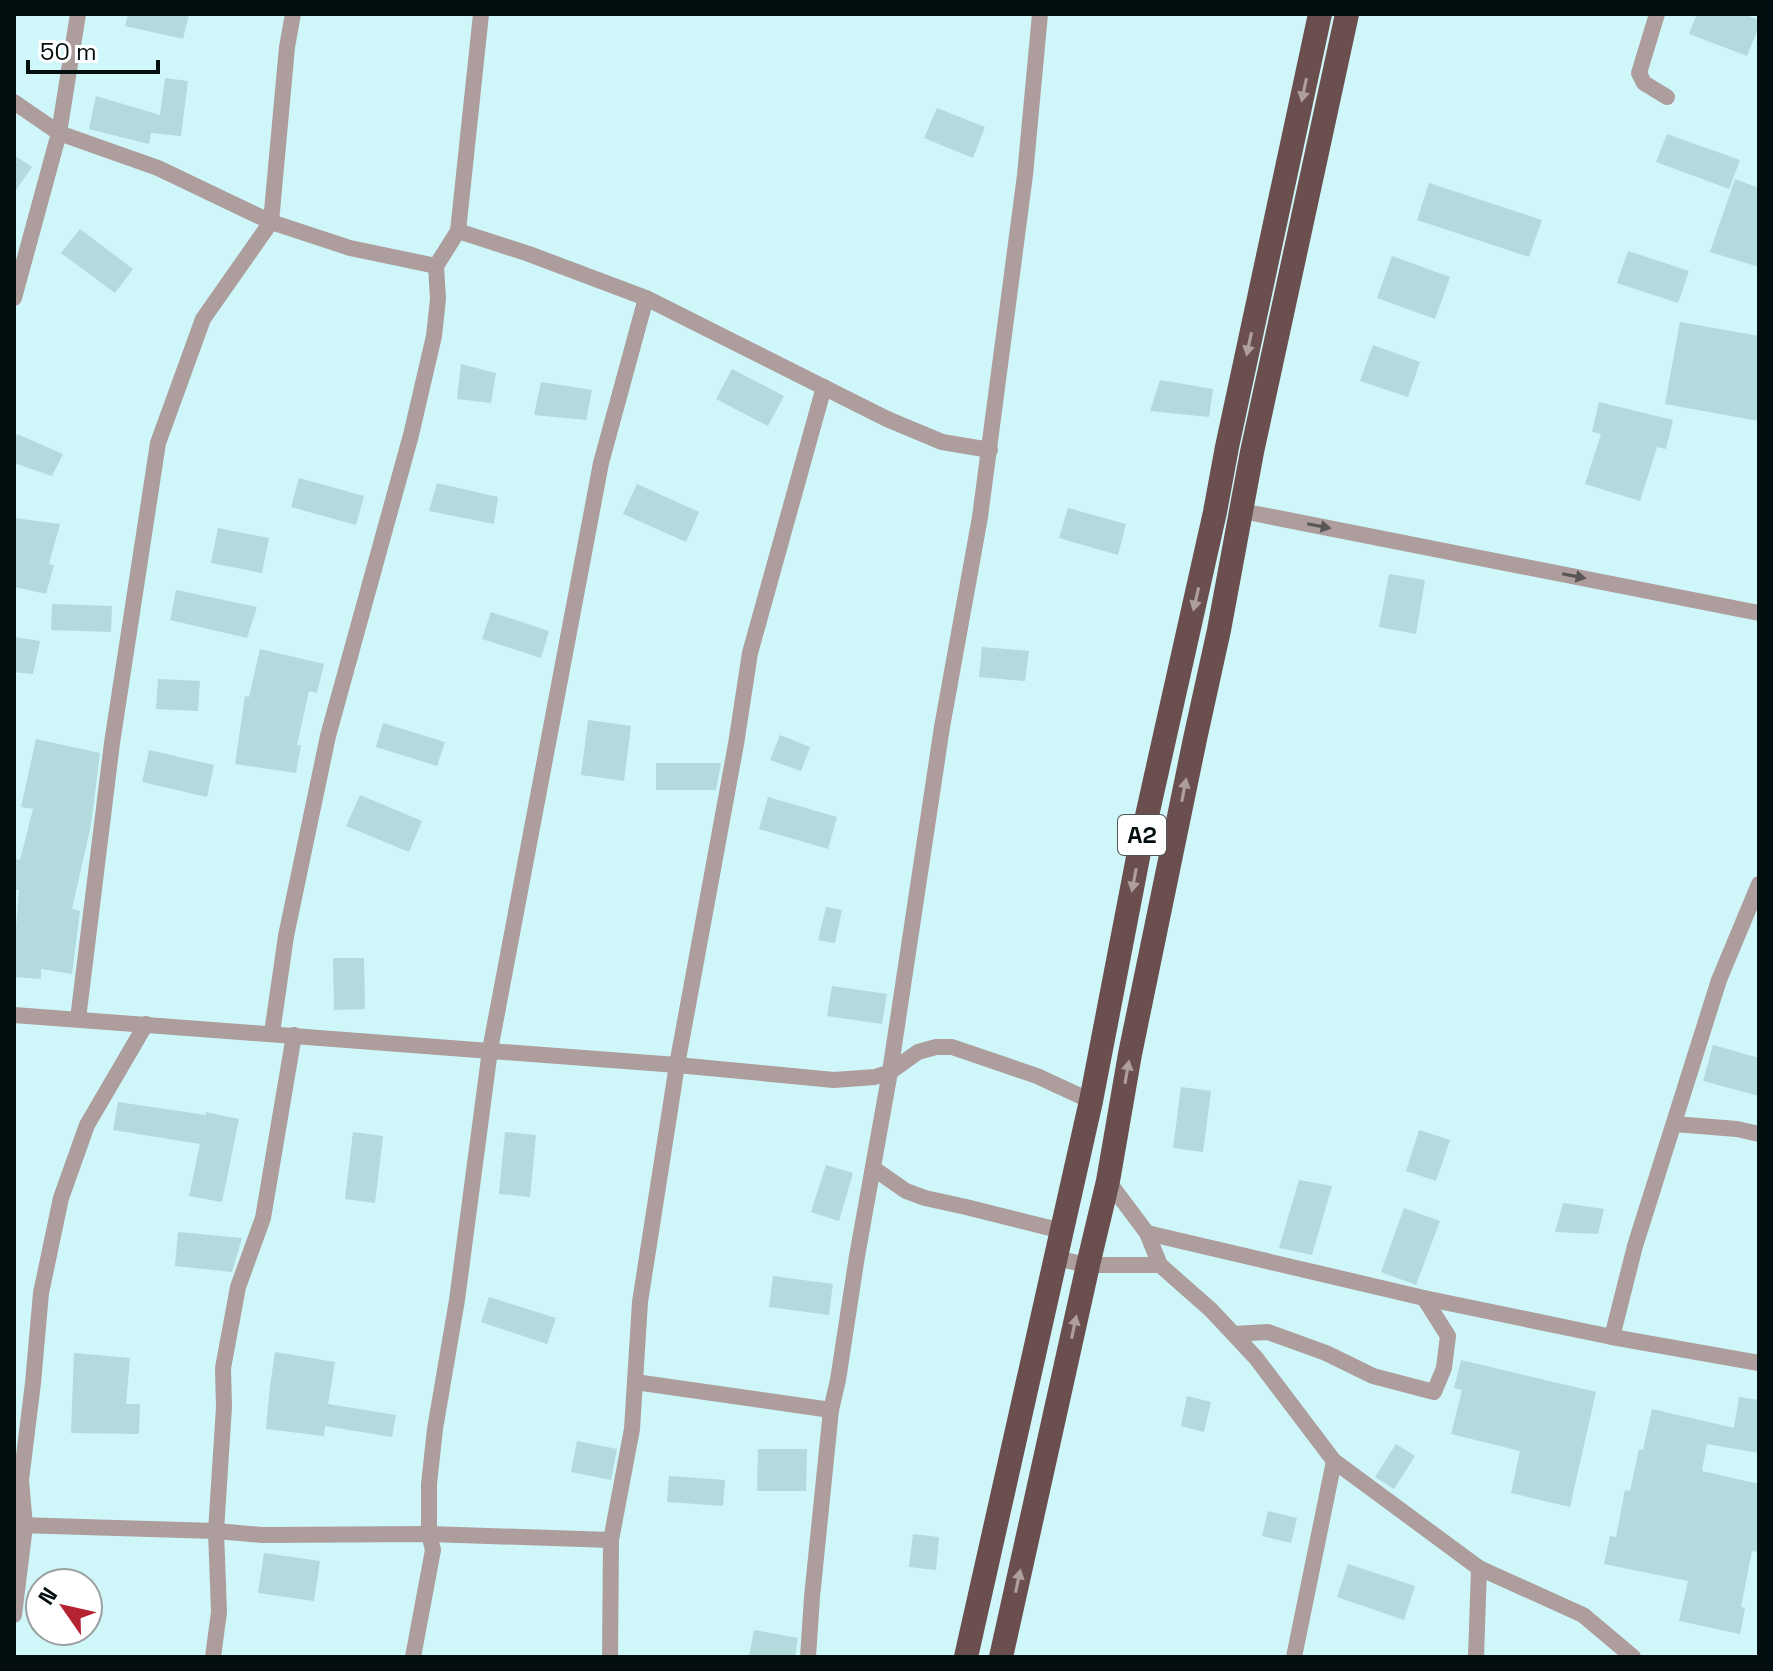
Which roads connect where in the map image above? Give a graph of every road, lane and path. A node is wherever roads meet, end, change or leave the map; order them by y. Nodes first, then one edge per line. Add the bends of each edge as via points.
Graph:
1 (78, 14) edge
2 (293, 14) edge
3 (481, 14) edge
4 (1040, 14) edge
5 (1320, 14) edge
6 (1347, 14) edge
7 (1657, 14) edge
8 (1667, 97) dead end
9 (14, 102) edge
10 (59, 133) junction
11 (271, 222) junction
12 (458, 231) junction
13 (436, 266) junction
14 (14, 298) edge
15 (646, 298) junction
16 (824, 387) junction
17 (990, 450) junction
18 (1242, 511) junction
19 (1759, 613) edge
20 (1759, 884) edge
21 (14, 1015) edge
22 (78, 1019) junction
23 (146, 1024) junction
24 (272, 1033) junction
25 (294, 1035) junction
26 (490, 1050) junction
27 (677, 1065) junction
28 (890, 1072) junction
29 (1091, 1101) junction
30 (1674, 1124) junction
31 (1759, 1134) edge
32 (873, 1168) junction
33 (1108, 1181) junction
34 (1062, 1231) junction
35 (1147, 1233) junction
36 (1055, 1258) junction
37 (1088, 1265) junction
38 (1160, 1265) junction
39 (1424, 1298) junction
40 (1234, 1334) junction
41 (1612, 1337) junction
42 (1759, 1363) edge
43 (635, 1382) junction
44 (831, 1410) junction
45 (1334, 1461) junction
46 (20, 1526) edge
47 (216, 1531) junction
48 (429, 1534) junction
49 (611, 1540) junction
50 (1479, 1568) junction
51 (14, 1615) edge
52 (213, 1657) edge
53 (413, 1657) edge
54 (610, 1657) edge
55 (808, 1657) edge
56 (966, 1657) edge
57 (1001, 1657) edge
58 (1294, 1657) edge
59 (1476, 1657) edge
60 (1633, 1657) edge

1 - 10 street
2 - 11 street
3 - 12 street
4 - 17 street
5 -> 29 highway, A2 via 1140,847
6 - 18 highway, A2
7 - 8 street via 1639,73 1644,83
9 - 10 street
10 - 11 street via 158,168
10 - 14 street
11 - 13 street via 350,248
11 - 22 street via 203,319 158,443 112,743
12 - 13 street
12 - 15 street
13 - 24 street via 434,336 328,736 286,936
15 - 16 street
15 - 26 street via 601,463
16 - 17 street via 942,442
16 - 27 street via 750,653
17 - 28 street
18 -> 19 street
33 -> 18 highway, A2
20 - 30 street via 1719,980
21 - 22 street
22 - 23 street
23 - 24 street
23 - 46 street via 87,1125 61,1198 41,1293
24 - 25 street
25 - 26 street
25 - 47 street via 263,1218 238,1287 223,1368
26 - 27 street
26 - 48 street via 435,1429
27 - 28 street via 834,1080
27 - 43 street via 640,1302
28 - 29 street via 918,1052 952,1047
28 - 32 street
29 - 34 highway, A2
30 - 31 street
30 - 41 street
32 - 34 street via 925,1198
32 - 44 street
33 - 35 street
33 - 37 highway, A2
34 - 36 highway, A2
35 - 38 street
35 - 39 street
36 - 37 street
36 - 56 highway, A2
37 - 38 street
57 -> 37 highway, A2
38 - 40 street
39 - 40 street via 1448,1336 1434,1392 1373,1376 1268,1332
39 - 41 street
40 - 45 street
41 - 42 street
43 - 44 street
43 - 49 street via 632,1429
44 - 55 street
45 - 50 street
45 - 58 street
46 - 47 street
46 - 51 street
47 - 48 street
47 - 52 street via 219,1612
48 - 49 street
48 - 53 street via 433,1550
49 - 54 street
50 - 59 street
50 - 60 street via 1583,1615

